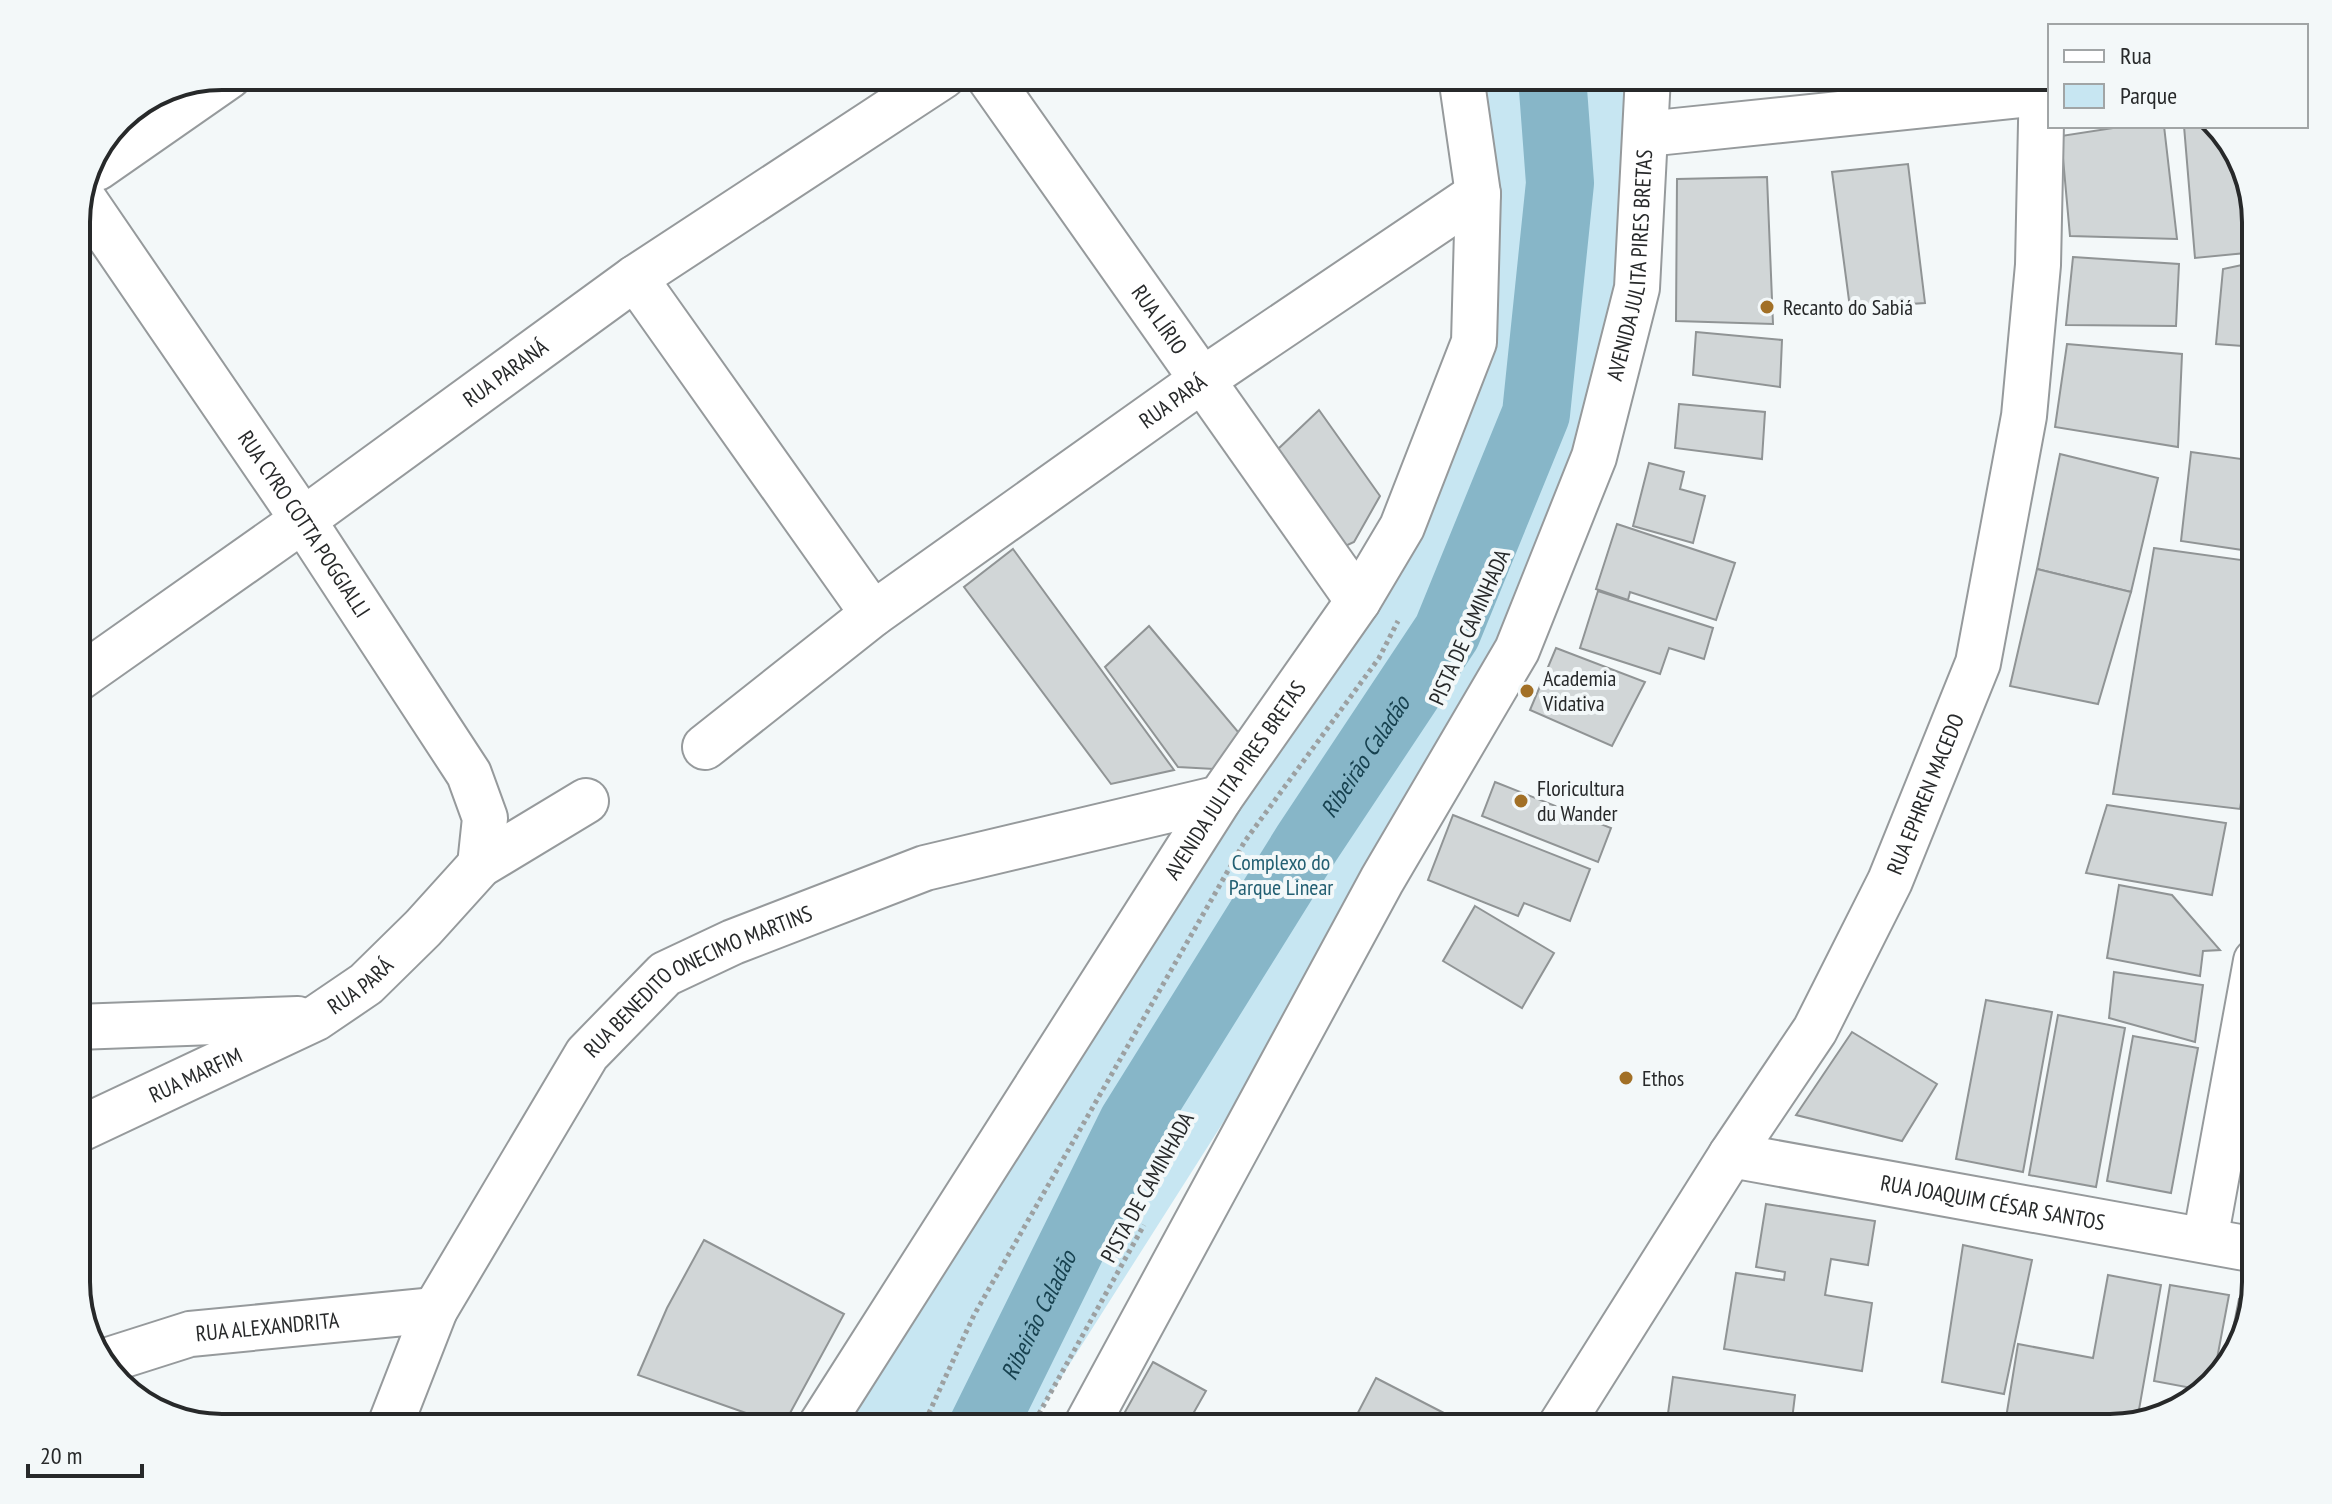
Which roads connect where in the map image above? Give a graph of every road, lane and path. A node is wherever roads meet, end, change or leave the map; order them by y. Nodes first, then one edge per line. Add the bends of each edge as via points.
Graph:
1 (922, 90) edge
2 (998, 90) edge
3 (1463, 90) edge
4 (1648, 90) edge
5 (2020, 90) edge
6 (2045, 90) edge
7 (206, 92) edge
8 (1646, 134) junction
9 (105, 162) edge
10 (1478, 194) junction
11 (91, 210) edge
12 (635, 278) junction
13 (1202, 380) junction
14 (303, 520) junction
15 (1358, 601) junction
16 (873, 614) junction
17 (90, 670) edge
18 (705, 747) dead end
19 (1220, 798) junction
20 (586, 801) dead end
21 (480, 865) junction
22 (316, 1018) junction
23 (90, 1026) edge
24 (2242, 1038) edge
25 (90, 1124) edge
26 (1731, 1155) junction
27 (1145, 1223) dead end
28 (2205, 1240) junction
29 (2242, 1247) edge
30 (435, 1310) junction
31 (114, 1358) edge
32 (394, 1414) edge
33 (828, 1414) edge
34 (1039, 1414) edge
35 (1093, 1414) edge
36 (1568, 1414) edge

1 - 12 street, RUA PARANÁ
2 - 13 street, RUA LÍRIO
3 - 10 street, AVENIDA JULITA PIRES BRETAS
4 - 8 street, AVENIDA JULITA PIRES BRETAS
5 - 8 street
6 - 26 street, RUA EPHREN MACEDO via 2038,265 2024,416 1978,663 1890,881 1815,1030
7 - 9 street
8 - 35 street, AVENIDA JULITA PIRES BRETAS via 1637,288 1594,457 1517,650 1382,880
10 - 13 street, RUA PARÁ
10 - 15 street, AVENIDA JULITA PIRES BRETAS via 1474,342 1402,527
11 - 14 street, RUA CYRO COTTA POGGIALLI
12 - 14 street, RUA PARANÁ
12 - 16 street
13 - 15 street, RUA LÍRIO
13 - 16 street, RUA PARÁ
14 - 17 street, RUA PARANÁ
14 - 21 street, RUA CYRO COTTA POGGIALLI via 469,774 485,818
15 - 19 street, AVENIDA JULITA PIRES BRETAS
16 - 18 street, RUA PARÁ
19 - 30 street, RUA BENEDITO ONECIMO MARTINS via 925,868 665,974 587,1054
19 - 33 street, AVENIDA JULITA PIRES BRETAS
20 - 21 street, RUA PARÁ
21 - 22 street, RUA PARÁ via 366,984
22 - 23 street, RUA PARÁ
22 - 25 street, RUA MARFIM
24 - 28 street
26 - 28 street, RUA JOAQUIM CÉSAR SANTOS
26 - 36 street, RUA EPHREN MACEDO
27 - 34 path, PISTA DE CAMINHADA
28 - 29 street, RUA JOAQUIM CÉSAR SANTOS
30 - 31 street, RUA ALEXANDRITA via 190,1334
30 - 32 street, RUA BENEDITO ONECIMO MARTINS

